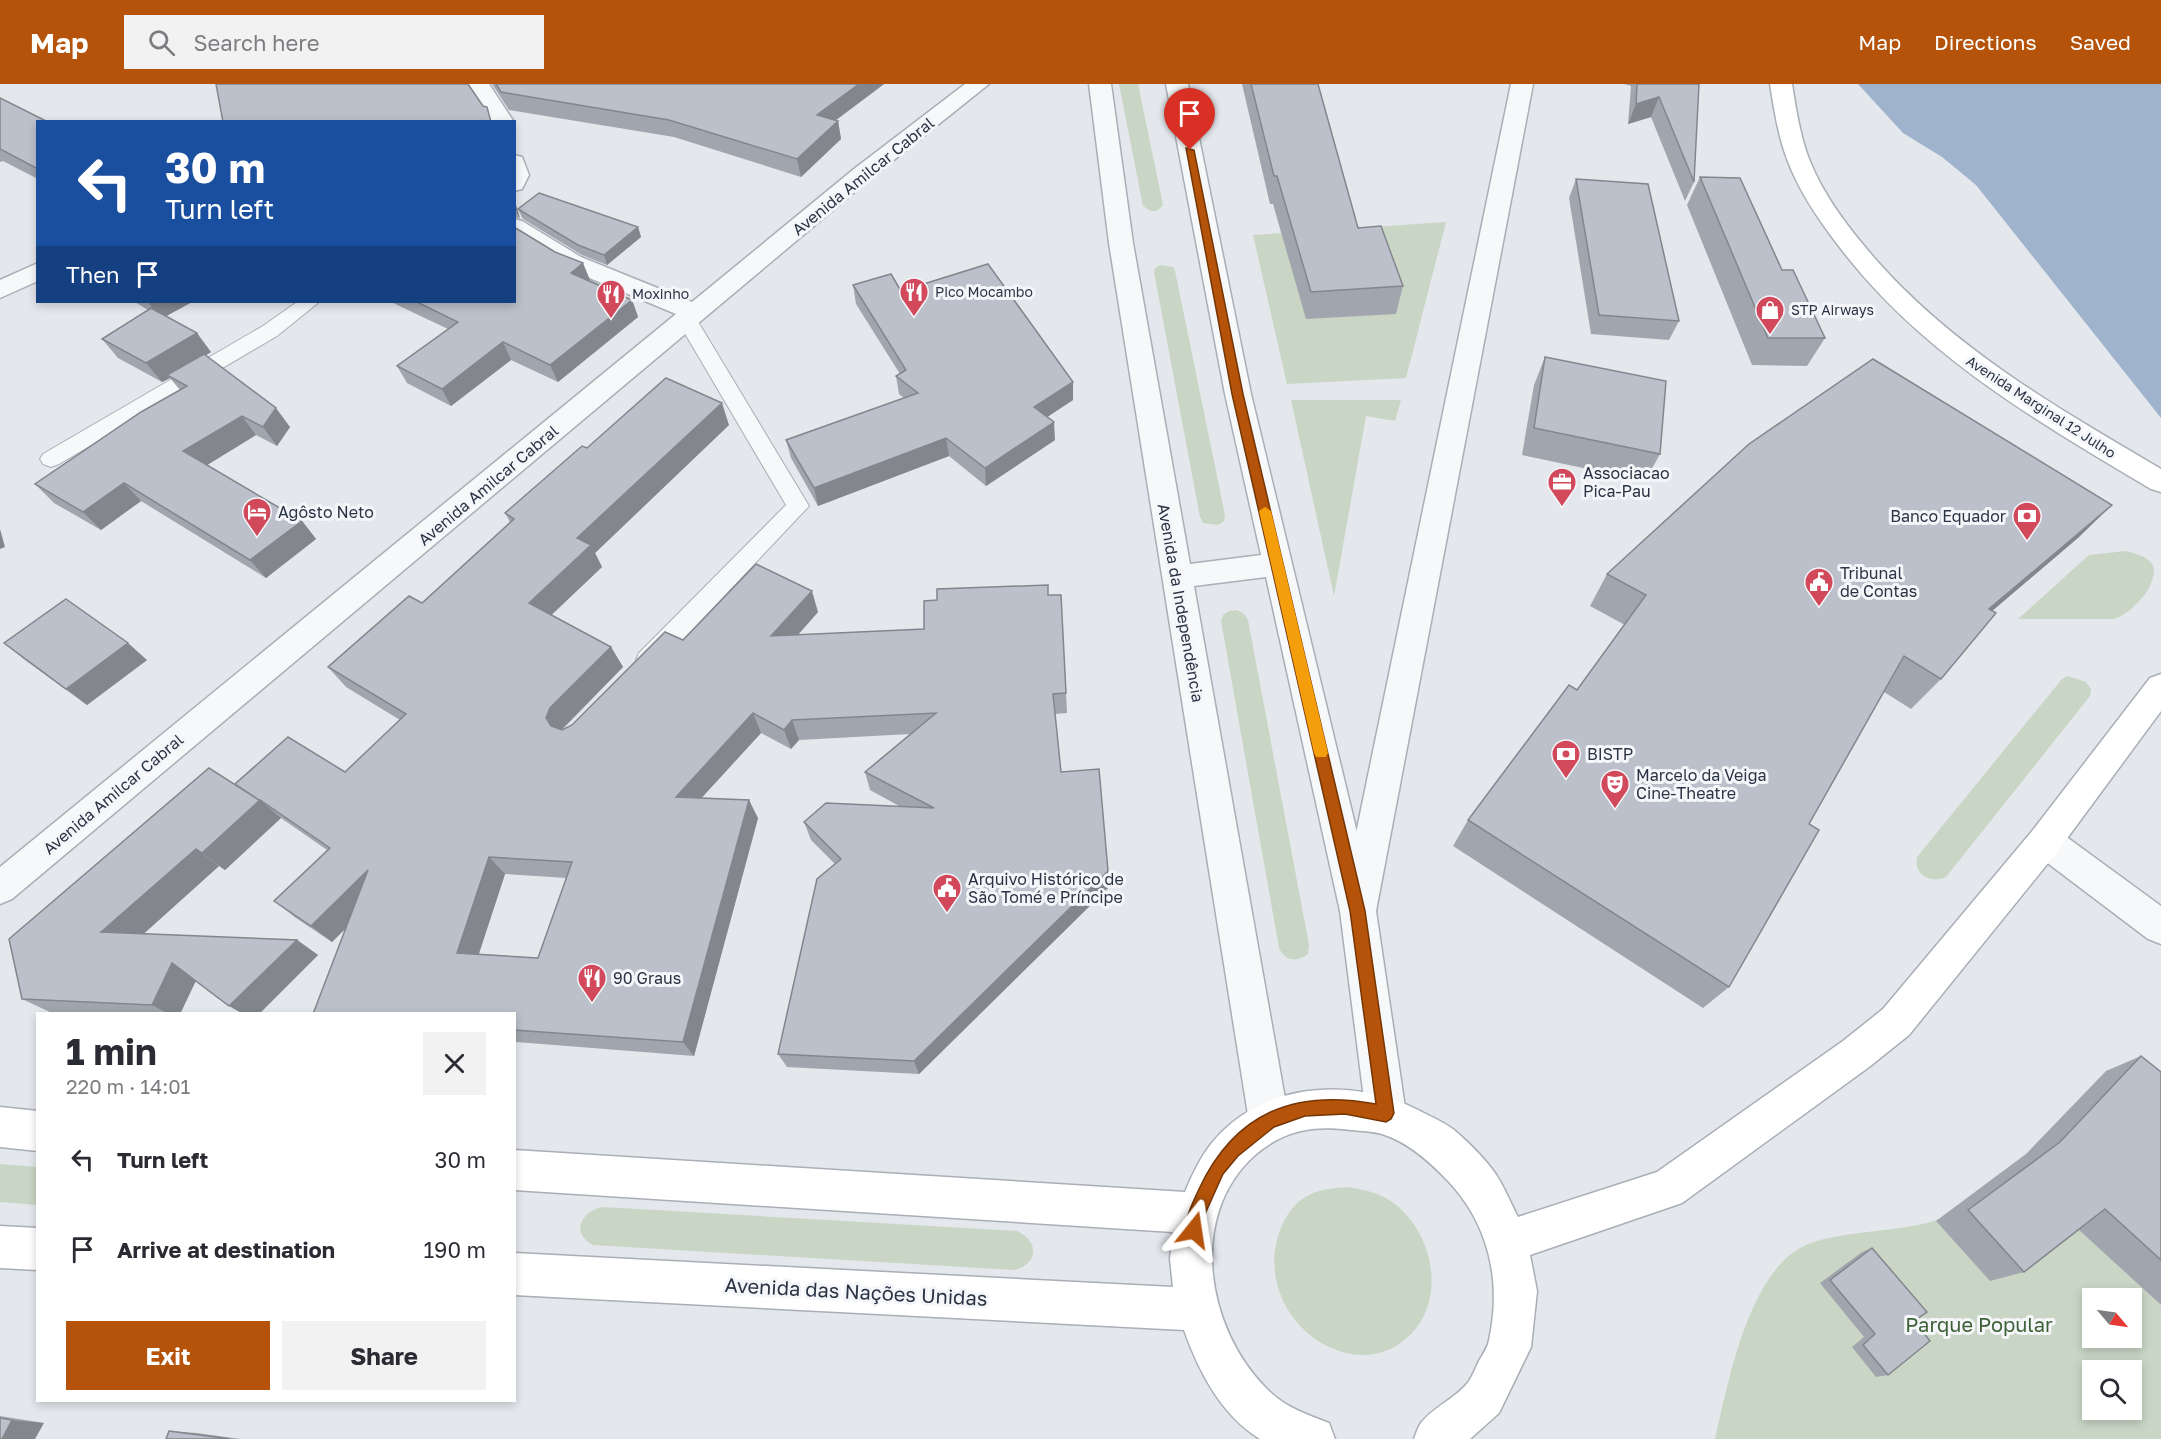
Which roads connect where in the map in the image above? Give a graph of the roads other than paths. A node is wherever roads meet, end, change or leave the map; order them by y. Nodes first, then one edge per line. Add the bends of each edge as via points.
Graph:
1 (478, 84) edge
2 (978, 84) edge
3 (1100, 84) edge
4 (1177, 84) edge
5 (1522, 84) edge
6 (1781, 84) edge
7 (502, 120) edge
8 (516, 227) edge
9 (36, 272) edge
10 (0, 290) edge
11 (308, 303) edge
12 (691, 317) junction
13 (51, 459) dead end
14 (2161, 482) edge
15 (1277, 564) junction
16 (1176, 577) junction
17 (632, 676) edge
18 (2161, 687) edge
19 (2045, 841) junction
20 (0, 888) edge
21 (1358, 911) junction
22 (2161, 927) edge
23 (1386, 1113) junction
24 (1269, 1121) junction
25 (0, 1127) edge
26 (36, 1131) edge
27 (516, 1170) edge
28 (1197, 1213) junction
29 (1508, 1241) junction
30 (0, 1247) edge
31 (36, 1249) edge
32 (516, 1274) edge
33 (1198, 1310) junction
34 (1452, 1435) edge
35 (1313, 1439) edge

1 - 7 street
2 - 12 street, Avenida Amilcar Cabral via 862,174
3 - 16 street, Avenida da Independência via 1120,243
4 - 15 street via 1238,394
5 - 21 street
6 - 14 main road, Avenida Marginal 12 Julho via 1789,131 1818,200 1873,273 1907,309 2010,391
8 - 12 street via 572,262
9 - 10 street
11 - 13 lane via 270,331
12 - 17 lane via 798,506
12 - 20 street, Avenida Amilcar Cabral
15 - 16 street
15 - 21 street
16 - 24 street, Avenida da Independência
18 - 19 main road
19 - 22 street
19 - 29 main road via 1896,1022 1856,1054 1668,1189
21 - 23 street
23 - 24 main road via 1345,1106 1305,1108
23 - 29 main road via 1412,1125 1460,1161 1496,1211
24 - 28 main road via 1224,1159
25 - 26 main road
27 - 28 main road
28 - 33 main road via 1191,1248 1192,1284
29 - 34 main road via 1516,1298 1512,1343 1500,1376 1482,1403
30 - 31 main road
32 - 33 main road, Avenida das Nações Unidas
33 - 35 main road via 1216,1357 1234,1384 1281,1427

